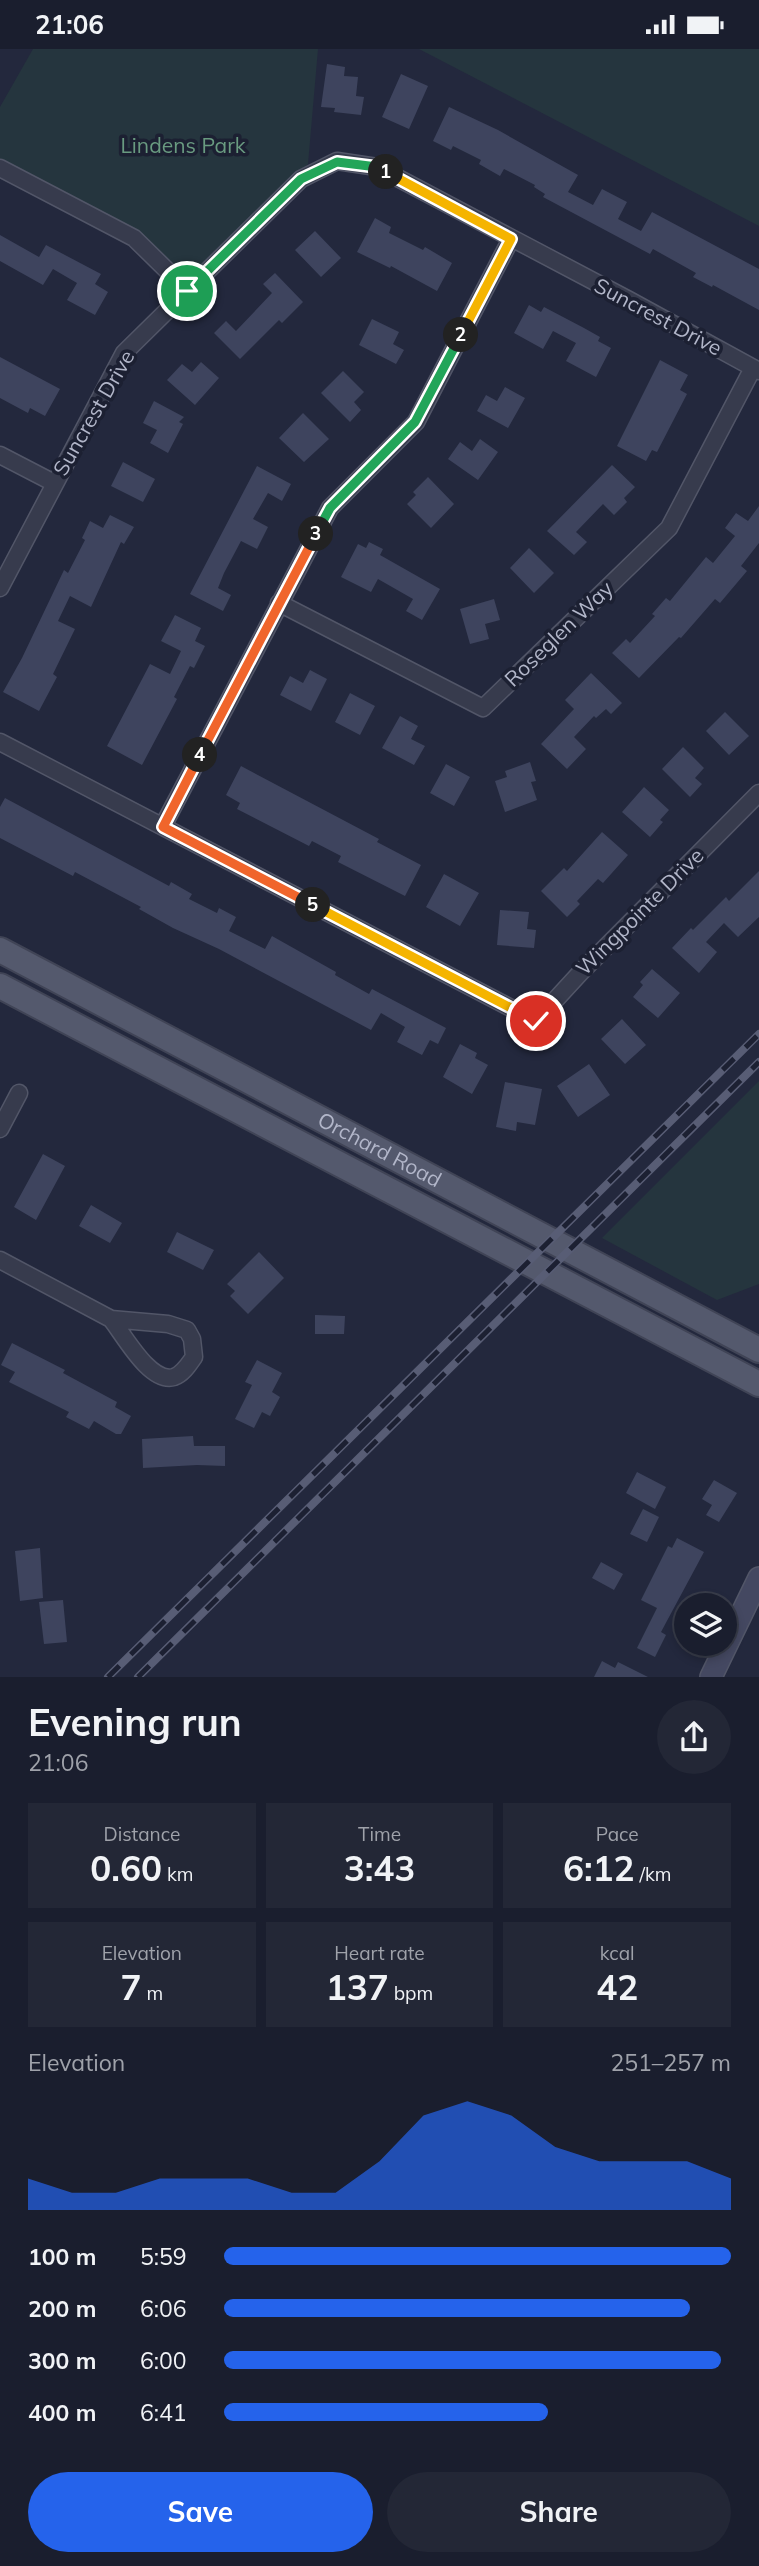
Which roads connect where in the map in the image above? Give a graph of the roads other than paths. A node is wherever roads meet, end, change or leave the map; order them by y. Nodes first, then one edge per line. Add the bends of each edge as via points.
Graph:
1 (0, 168) edge
2 (511, 239) junction
3 (187, 291) junction
4 (756, 370) edge
5 (0, 455) edge
6 (54, 483) junction
7 (0, 587) edge
8 (279, 603) junction
9 (0, 741) edge
10 (759, 793) edge
11 (163, 827) junction
12 (0, 950) edge
13 (0, 986) edge
14 (19, 1093) dead end
15 (0, 1129) edge
16 (0, 1260) edge
17 (111, 1319) junction
18 (759, 1350) edge
19 (759, 1384) edge
20 (759, 1578) edge
21 (711, 1677) edge

1 - 3 street via 134,238
2 - 3 street, Suncrest Drive via 377,167 337,162 301,179
2 - 4 street, Suncrest Drive
2 - 8 street via 415,422 330,508
3 - 6 street, Suncrest Drive via 124,353
4 - 8 street, Roseglen Way via 669,527 483,708
5 - 6 street
6 - 7 street, Suncrest Drive
8 - 11 street
9 - 11 street, Wingpointe Drive
10 - 11 street, Wingpointe Drive via 536,1021
12 - 18 main road, Orchard Road
13 - 19 main road, Orchard Road
14 - 15 street
16 - 17 street
17 - 17 street via 187,1330 194,1357 175,1377 161,1377 144,1363
20 - 21 street

